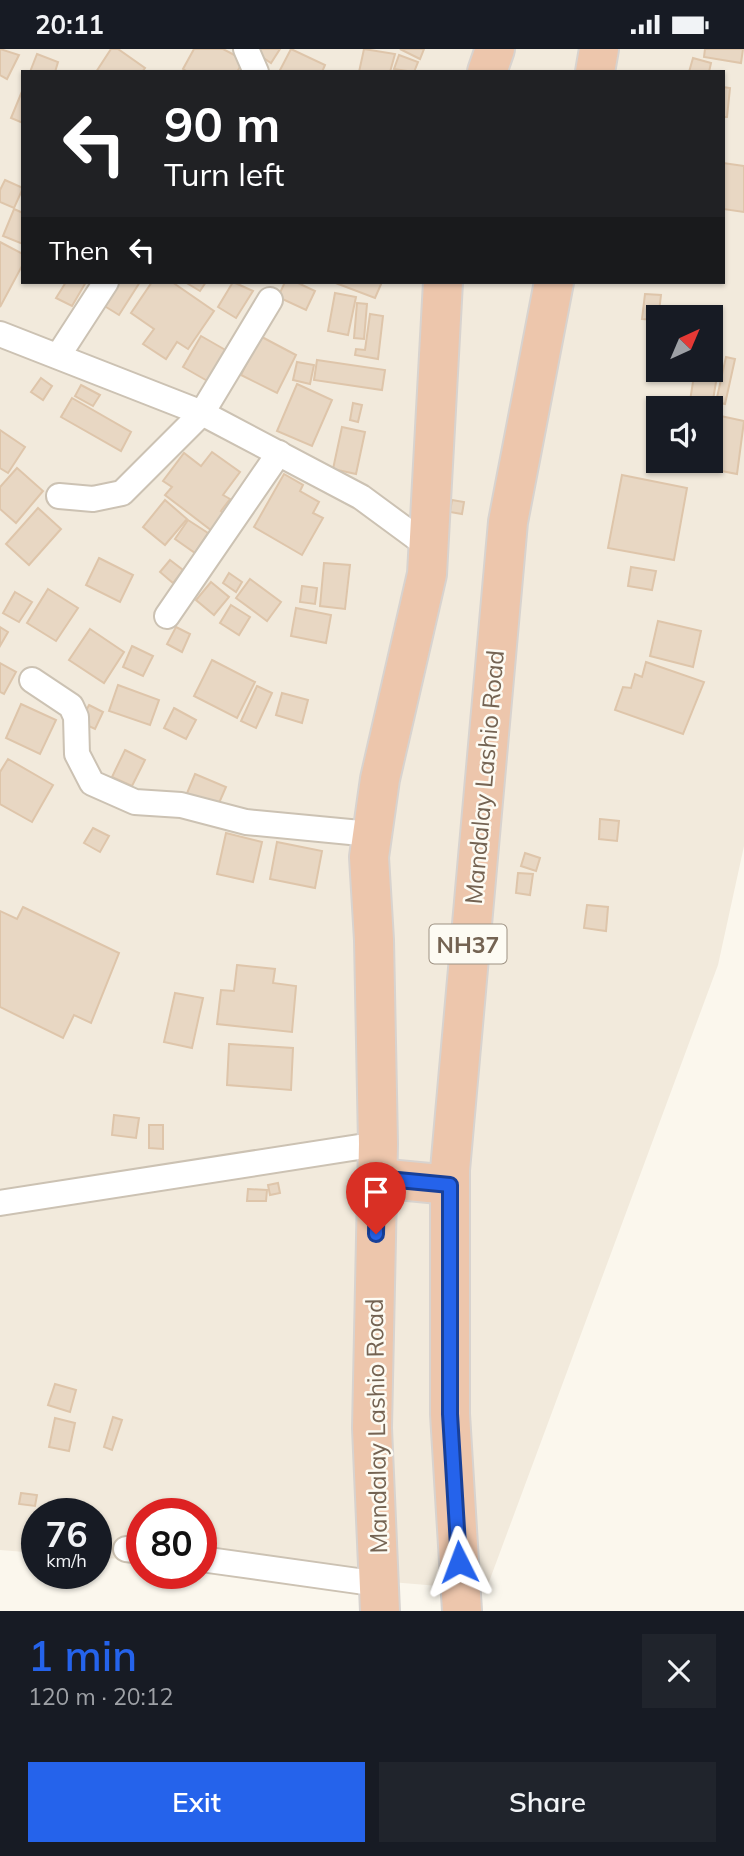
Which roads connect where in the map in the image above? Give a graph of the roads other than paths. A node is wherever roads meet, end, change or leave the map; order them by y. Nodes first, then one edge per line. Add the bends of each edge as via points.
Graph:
1 (246, 49) edge
2 (495, 49) edge
3 (599, 49) edge
4 (255, 70) edge
5 (488, 70) edge
6 (594, 70) edge
7 (105, 284) edge
8 (443, 284) edge
9 (554, 284) edge
10 (270, 300) dead end
11 (0, 334) edge
12 (58, 356) junction
13 (202, 413) junction
14 (279, 453) junction
15 (59, 496) dead end
16 (429, 547) junction
17 (167, 616) dead end
18 (32, 680) dead end
19 (371, 834) junction
20 (378, 1161) junction
21 (450, 1185) junction
22 (0, 1203) edge
23 (217, 1563) edge
24 (379, 1598) edge
25 (463, 1611) edge

1 - 4 street
2 - 5 highway
3 - 6 highway
7 - 12 street
8 - 16 highway, Mandalay Lashio Road
9 - 21 highway, Mandalay Lashio Road / NH37 via 508,522
10 - 13 street
11 - 12 street
12 - 13 street
13 - 14 street
13 - 15 street via 122,492 93,499
14 - 16 street via 361,497
14 - 17 street
16 - 19 highway, Mandalay Lashio Road via 428,574 398,691
18 - 19 street via 71,706 76,717 77,754 92,783 135,802 181,805 246,821
19 - 20 highway, Mandalay Lashio Road
20 - 21 highway
20 - 22 street
20 - 24 highway, Mandalay Lashio Road via 372,1428
21 - 25 highway, Mandalay Lashio Road / NH37 via 450,1414
23 - 24 street

